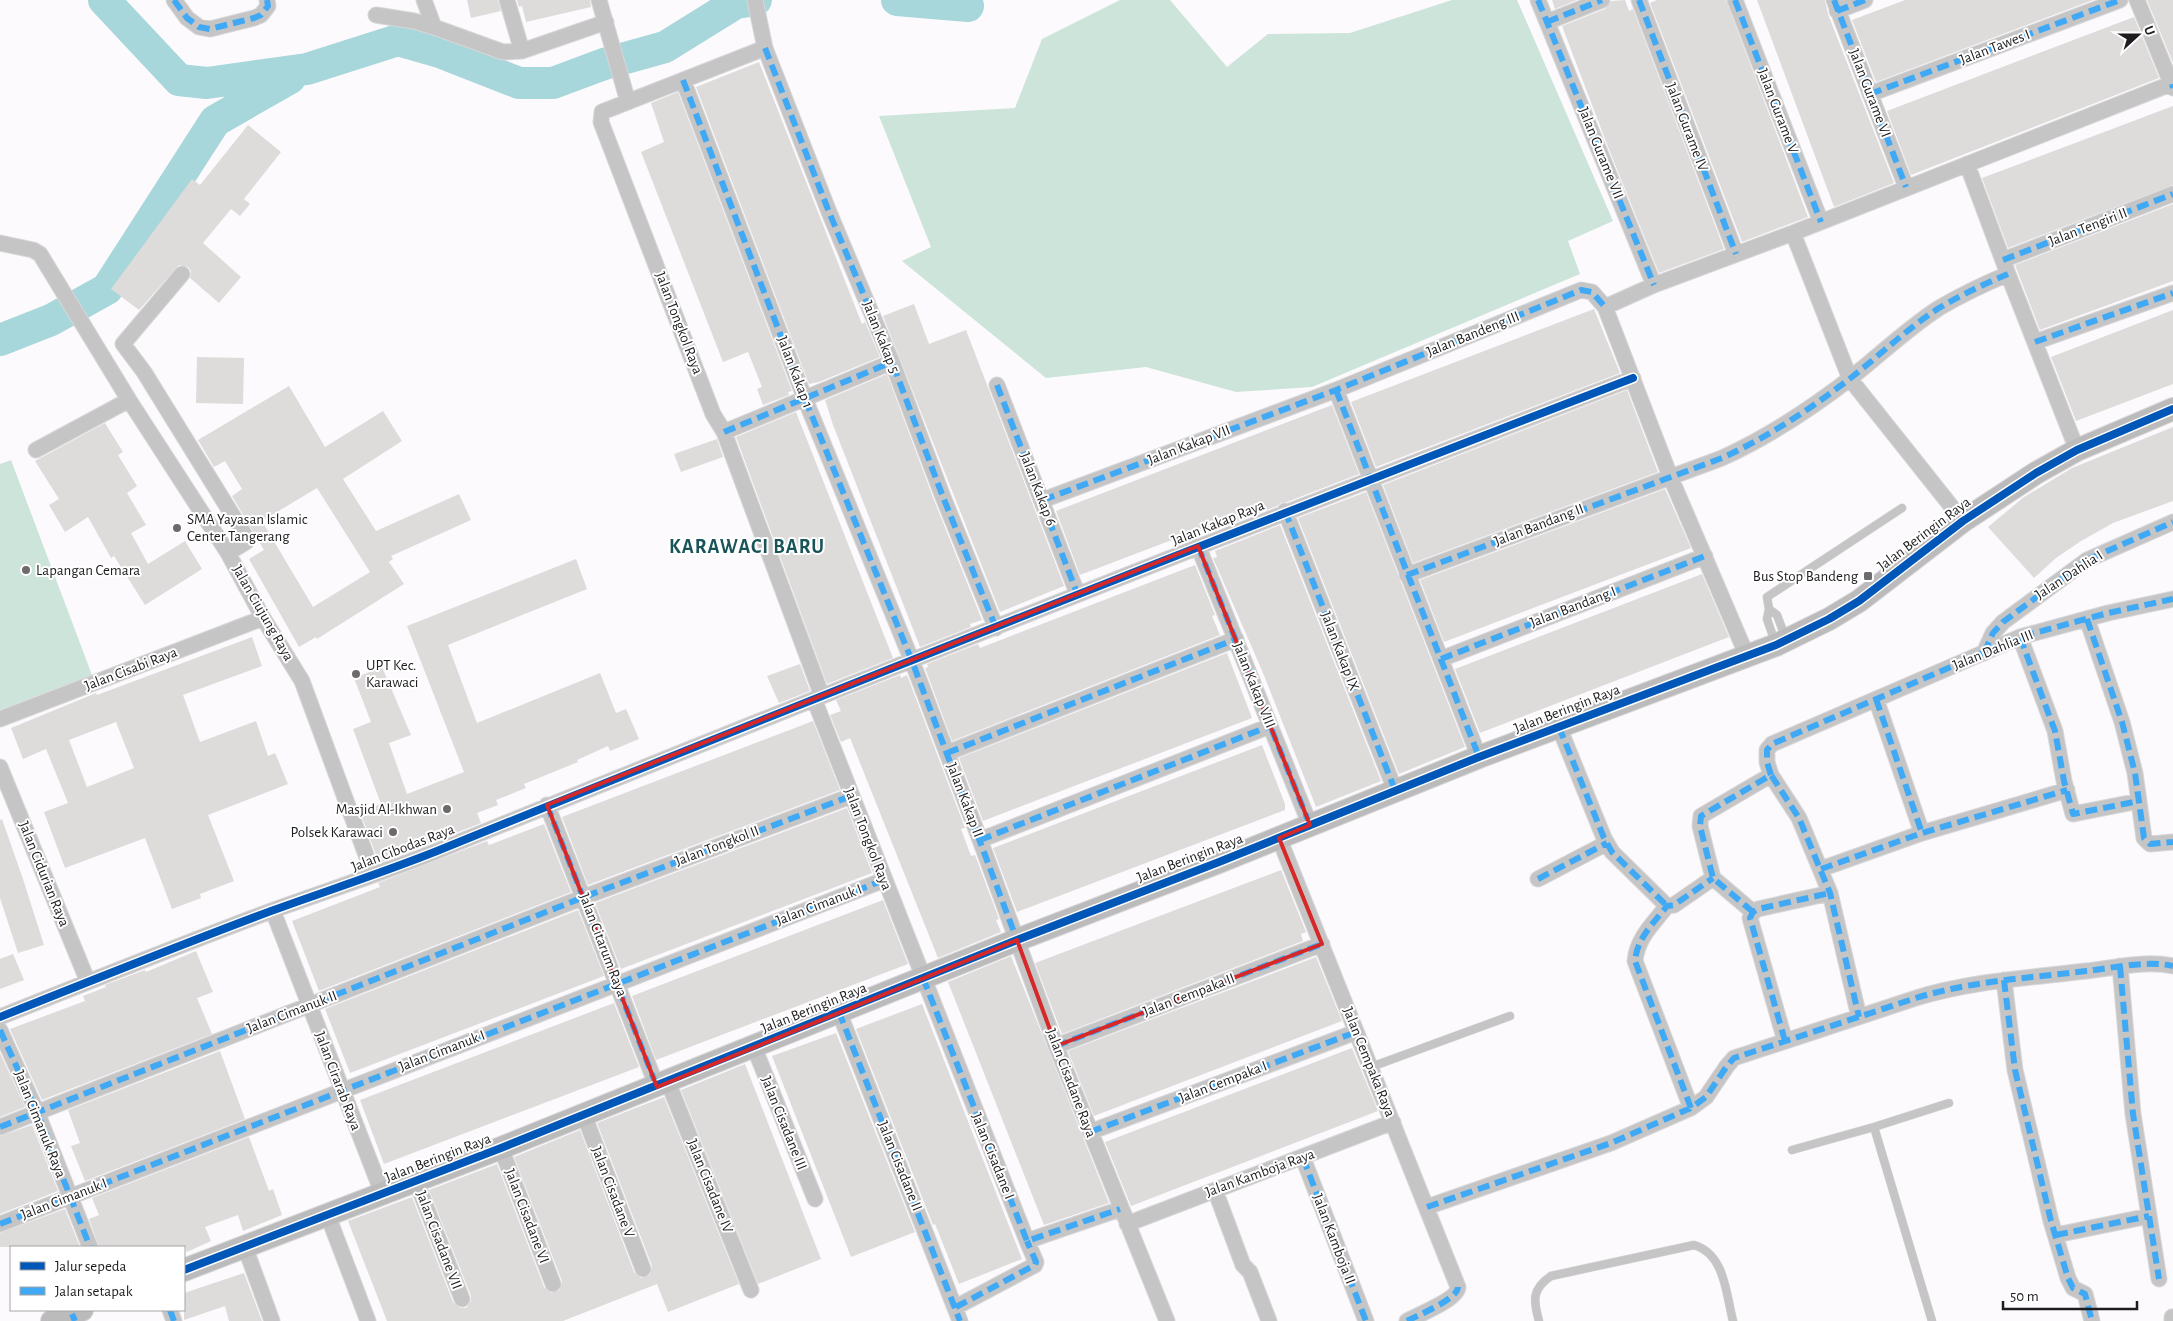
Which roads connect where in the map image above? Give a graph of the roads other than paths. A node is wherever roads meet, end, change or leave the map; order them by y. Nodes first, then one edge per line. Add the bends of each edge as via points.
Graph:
1 (174, 0) edge
2 (267, 0) edge
3 (424, 0) edge
4 (507, 0) edge
5 (599, 0) edge
6 (1538, 0) edge
7 (1602, 0) edge
8 (1639, 0) edge
9 (1735, 0) edge
10 (1865, 0) edge
11 (2120, 0) edge
12 (2138, 0) edge
13 (757, 5) edge
14 (1836, 6) edge
15 (376, 15) dead end
16 (606, 22) junction
17 (1547, 22) junction
18 (434, 27) junction
19 (765, 48) junction
20 (522, 51) junction
21 (683, 80) junction
22 (2173, 85) edge
23 (1870, 94) junction
24 (628, 102) junction
25 (1967, 164) junction
26 (1906, 187) junction
27 (2173, 194) edge
28 (1821, 222) junction
29 (1793, 233) junction
30 (0, 243) edge
31 (1736, 254) junction
32 (2002, 260) junction
33 (182, 274) dead end
34 (2008, 274) junction
35 (1654, 285) junction
36 (2173, 293) edge
37 (1605, 306) junction
38 (2034, 342) junction
39 (123, 344) junction
40 (104, 359) junction
41 (892, 362) junction
42 (1633, 378) junction
43 (1850, 378) junction
44 (998, 385) dead end
45 (1336, 390) junction
46 (805, 399) junction
47 (128, 400) junction
48 (2173, 409) edge
49 (724, 432) junction
50 (36, 450) dead end
51 (2076, 450) junction
52 (1670, 476) junction
53 (1370, 478) junction
54 (1043, 500) junction
55 (1902, 508) dead end
56 (1285, 511) junction
57 (1964, 520) junction
58 (2173, 522) edge
59 (1198, 546) junction
60 (228, 553) junction
61 (1705, 556) junction
62 (1407, 575) junction
63 (1077, 593) junction
64 (2173, 599) edge
65 (1769, 609) junction
66 (262, 618) junction
67 (2087, 619) junction
68 (996, 628) junction
69 (2020, 637) junction
70 (1236, 639) junction
71 (1781, 643) junction
72 (1984, 653) junction
73 (1747, 656) junction
74 (1441, 659) junction
75 (912, 661) junction
76 (818, 698) junction
77 (1876, 699) junction
78 (0, 719) edge
79 (1270, 726) junction
80 (1559, 727) junction
81 (947, 753) junction
82 (1479, 757) junction
83 (0, 767) edge
84 (1771, 775) junction
85 (1395, 790) junction
86 (2067, 790) junction
87 (851, 796) junction
88 (2139, 802) junction
89 (547, 805) junction
90 (1310, 824) junction
91 (1922, 834) junction
92 (1279, 838) junction
93 (980, 840) junction
94 (2173, 842) edge
95 (1607, 843) junction
96 (1821, 869) junction
97 (374, 874) junction
98 (1713, 878) junction
99 (1538, 879) dead end
100 (884, 880) junction
101 (1830, 893) junction
102 (584, 897) junction
103 (1667, 906) junction
104 (272, 911) junction
105 (1753, 912) junction
106 (1017, 940) junction
107 (1322, 944) junction
108 (2120, 966) junction
109 (2173, 966) edge
110 (923, 978) junction
111 (2004, 980) junction
112 (88, 982) junction
113 (618, 983) junction
114 (309, 1005) junction
115 (839, 1012) junction
116 (1510, 1016) dead end
117 (0, 1017) edge
118 (1859, 1017) junction
119 (0, 1030) edge
120 (1356, 1032) junction
121 (1785, 1042) junction
122 (1056, 1046) junction
123 (754, 1047) junction
124 (1371, 1068) junction
125 (662, 1084) junction
126 (342, 1090) junction
127 (1949, 1103) dead end
128 (1691, 1108) junction
129 (37, 1112) junction
130 (584, 1115) junction
131 (1393, 1122) junction
132 (0, 1126) edge
133 (1874, 1127) junction
134 (1090, 1132) junction
135 (502, 1148) junction
136 (1792, 1150) dead end
137 (1303, 1158) junction
138 (416, 1181) junction
139 (1215, 1190) junction
140 (382, 1195) junction
141 (70, 1197) junction
142 (815, 1199) dead end
143 (1427, 1207) junction
144 (1120, 1209) junction
145 (328, 1216) junction
146 (2150, 1216) junction
147 (0, 1224) edge
148 (1127, 1224) junction
149 (2056, 1235) junction
150 (1027, 1242) junction
151 (90, 1246) edge
152 (245, 1247) junction
153 (642, 1269) dead end
154 (185, 1270) edge
155 (2159, 1279) dead end
156 (552, 1284) dead end
157 (751, 1290) dead end
158 (462, 1299) dead end
159 (958, 1314) edge
160 (272, 1321) edge
161 (368, 1321) edge
162 (1167, 1321) edge
163 (1270, 1321) edge
164 (1366, 1321) edge
165 (1407, 1321) edge
166 (1539, 1321) edge
167 (1732, 1321) edge
168 (1932, 1321) edge
169 (2092, 1321) edge

1 - 2 street via 187,18 199,27 210,28 261,15 268,6
3 - 18 street
4 - 20 street
5 - 16 street
6 - 17 street, Jalan Gurame VII
7 - 17 street
8 - 31 street, Jalan Gurame IV
9 - 28 street, Jalan Gurame V
10 - 14 street
11 - 23 street, Jalan Tawes I
12 - 22 street
13 - 19 street, Jalan Kakap 5
14 - 23 street, Jalan Gurame VI
15 - 18 street
16 - 20 street
16 - 24 street
17 - 35 street, Jalan Gurame VII
18 - 20 street via 503,52
19 - 21 street, Jalan Tongkol Raya
19 - 41 street, Jalan Kakap 5
21 - 24 street, Jalan Tongkol Raya
21 - 46 street, Jalan Kakap 1
22 - 25 street
23 - 26 street, Jalan Gurame VI
24 - 49 street, Jalan Tongkol Raya via 602,112 601,122 713,414
25 - 26 street
25 - 32 street
26 - 28 street
27 - 32 street, Jalan Tengiri II
28 - 29 street
29 - 31 street
29 - 43 street
30 - 40 street, Jalan Ciujung Raya via 39,253
31 - 35 street
32 - 34 street
33 - 39 street
34 - 38 street
34 - 43 street, Jalan Bandang II via 1940,308
35 - 37 street
36 - 38 street
37 - 42 street
37 - 45 street, Jalan Bandeng III via 1592,292 1581,290
38 - 51 street
39 - 40 street
39 - 60 street via 246,537 246,542
40 - 47 street, Jalan Ciujung Raya
41 - 46 street
41 - 68 street, Jalan Kakap 5
42 - 52 street
42 - 53 street, Jalan Kakap Raya
43 - 52 street, Jalan Bandang II via 1754,443
43 - 57 street
44 - 54 street, Jalan Kakap 6
45 - 53 street
45 - 54 street, Jalan Kakap VII
46 - 49 street
46 - 75 street, Jalan Kakap 1
47 - 50 street
47 - 60 street, Jalan Ciujung Raya
48 - 51 street, Jalan Beringin Raya
49 - 76 street, Jalan Tongkol Raya
51 - 57 street, Jalan Beringin Raya via 2002,493
52 - 61 street
52 - 62 street, Jalan Bandang II
53 - 56 street, Jalan Kakap Raya
53 - 62 street
54 - 63 street, Jalan Kakap 6
55 - 65 lane via 1767,597
56 - 59 street, Jalan Kakap Raya
56 - 85 street, Jalan Kakap IX
57 - 71 street, Jalan Beringin Raya via 1859,601
58 - 72 street, Jalan Dahlia I via 2080,565 2003,622 1993,632
59 - 63 street, Jalan Kakap Raya
59 - 70 street, Jalan Kakap VIII
60 - 66 street, Jalan Ciujung Raya
61 - 73 street
61 - 74 street, Jalan Bandang I
62 - 74 street
63 - 68 street, Jalan Kakap Raya
64 - 67 street, Jalan Dahlia III
65 - 71 lane via 1767,618
65 - 71 lane via 1777,615
66 - 78 street, Jalan Cisabi Raya
66 - 97 street, Jalan Ciujung Raya via 302,681
67 - 69 street, Jalan Dahlia III
67 - 88 street via 2122,722
68 - 75 street, Jalan Kakap Raya
69 - 72 street, Jalan Dahlia III
69 - 86 street via 2055,731
70 - 79 street, Jalan Kakap VIII
70 - 81 street
71 - 73 street, Jalan Beringin Raya
72 - 77 street, Jalan Dahlia III
73 - 80 street, Jalan Beringin Raya
74 - 82 street
75 - 76 street, Jalan Kakap Raya
75 - 81 street, Jalan Kakap II
76 - 87 street, Jalan Tongkol Raya
76 - 89 street, Jalan Cibodas Raya
77 - 84 street, Jalan Dahlia III via 1772,744 1767,750
77 - 91 street
79 - 90 street, Jalan Kakap VIII
79 - 93 street
80 - 82 street, Jalan Beringin Raya
80 - 95 street
81 - 93 street, Jalan Kakap II
82 - 85 street, Jalan Beringin Raya
83 - 112 street, Jalan Cidurian Raya
84 - 96 street via 1799,818
84 - 98 street via 1701,816 1700,826
85 - 90 street, Jalan Beringin Raya
86 - 88 street via 2073,814
86 - 91 street
87 - 100 street, Jalan Tongkol Raya
87 - 102 street, Jalan Tongkol II
88 - 94 street via 2144,838 2150,844
89 - 97 street, Jalan Cibodas Raya
89 - 102 street, Jalan Citarum Raya
90 - 92 street, Jalan Beringin Raya
91 - 96 street
92 - 106 street, Jalan Beringin Raya
92 - 107 street, Jalan Cempaka Raya
93 - 106 street, Jalan Kakap II
95 - 99 street
95 - 103 street via 1612,852
96 - 101 street
97 - 104 street, Jalan Cibodas Raya
98 - 103 street via 1674,905
98 - 105 street
100 - 110 street, Jalan Tongkol Raya
100 - 113 street, Jalan Cimanuk I
101 - 105 street
101 - 118 street
102 - 113 street, Jalan Citarum Raya
102 - 114 street, Jalan Cimanuk II
103 - 128 street via 1639,942 1635,961
104 - 112 street, Jalan Cibodas Raya
104 - 114 street, Jalan Cirarab Raya
105 - 121 street via 1750,918
106 - 110 street, Jalan Beringin Raya
106 - 122 street, Jalan Cisadane Raya
107 - 120 street, Jalan Cempaka Raya
107 - 122 street, Jalan Cempaka II
108 - 109 street
108 - 111 street
108 - 146 street via 2133,1114
110 - 115 street, Jalan Beringin Raya
110 - 150 street, Jalan Cisadane I
111 - 118 street via 1945,989
111 - 149 street via 2015,1070
112 - 117 street, Jalan Cibodas Raya
113 - 125 street, Jalan Citarum Raya
113 - 126 street, Jalan Cimanuk I
114 - 126 street, Jalan Cirarab Raya
114 - 129 street, Jalan Cimanuk II
115 - 123 street, Jalan Beringin Raya
115 - 159 street, Jalan Cisadane II
116 - 124 lane
118 - 121 street
119 - 129 street, Jalan Cimanuk Raya
120 - 124 street, Jalan Cempaka Raya
120 - 134 street, Jalan Cempaka I
121 - 128 street via 1734,1058 1706,1097
122 - 134 street, Jalan Cisadane Raya
123 - 125 street, Jalan Beringin Raya
123 - 142 street, Jalan Cisadane III
124 - 131 street, Jalan Cempaka Raya
125 - 130 street, Jalan Beringin Raya
125 - 157 street, Jalan Cisadane IV
126 - 140 street, Jalan Cirarab Raya
126 - 141 street, Jalan Cimanuk I
127 - 133 lane
128 - 143 street via 1611,1143
129 - 132 street, Jalan Cimanuk II
129 - 141 street, Jalan Cimanuk Raya
130 - 135 street, Jalan Beringin Raya
130 - 153 street, Jalan Cisadane V
131 - 137 street, Jalan Kamboja Raya
131 - 143 street, Jalan Cempaka Raya
133 - 136 lane
133 - 168 lane
134 - 144 street, Jalan Cisadane Raya
135 - 138 street, Jalan Beringin Raya
135 - 156 street, Jalan Cisadane VI
137 - 139 street, Jalan Kamboja Raya
137 - 164 street, Jalan Kamboja II
138 - 140 street, Jalan Beringin Raya
138 - 158 street, Jalan Cisadane VII
139 - 148 street, Jalan Kamboja Raya
139 - 163 street via 1243,1265 1250,1272
140 - 145 street, Jalan Beringin Raya
141 - 147 street, Jalan Cimanuk I
141 - 151 street, Jalan Cimanuk Raya
143 - 165 street, Jalan Cempaka Raya via 1458,1287 1456,1294 1449,1299
144 - 148 street, Jalan Cisadane Raya
144 - 150 street
145 - 152 street, Jalan Beringin Raya
145 - 161 street
146 - 149 street
146 - 155 street
148 - 162 street, Jalan Cisadane Raya
149 - 169 street via 2068,1278 2073,1288 2085,1294
150 - 159 street, Jalan Cisadane I via 1035,1265
152 - 154 street, Jalan Beringin Raya
152 - 160 street
166 - 167 lane via 1535,1296 1540,1284 1551,1276 1694,1245 1704,1248 1716,1261

